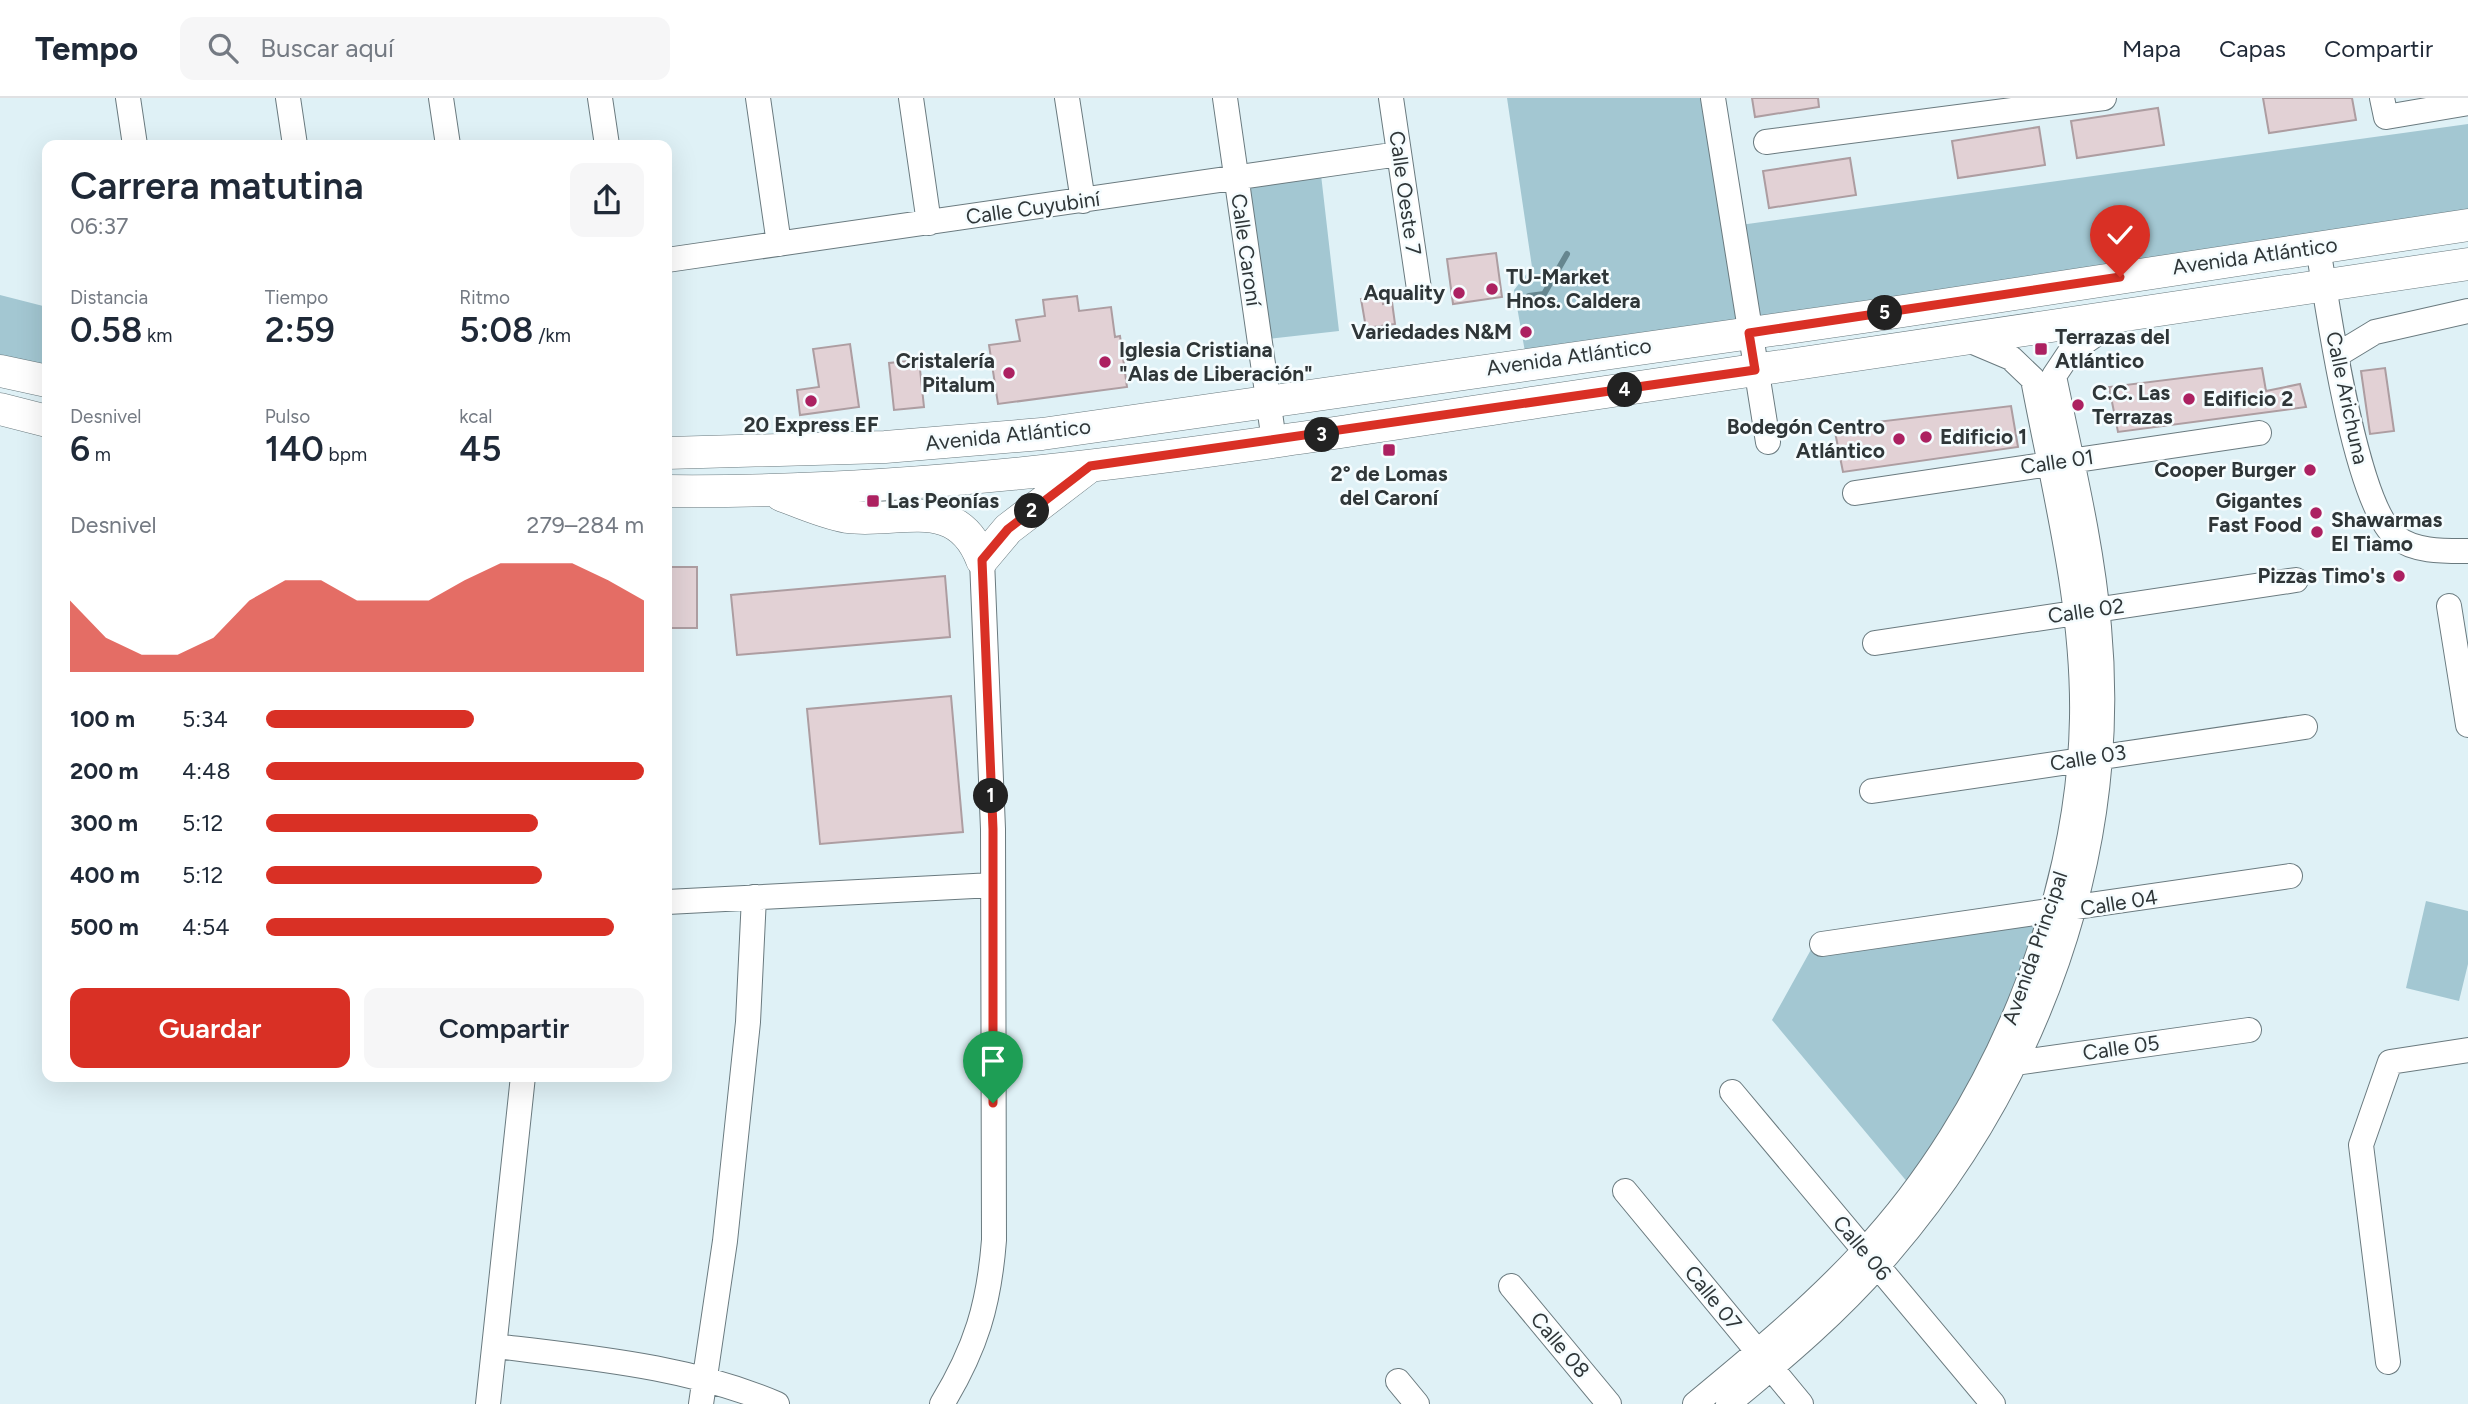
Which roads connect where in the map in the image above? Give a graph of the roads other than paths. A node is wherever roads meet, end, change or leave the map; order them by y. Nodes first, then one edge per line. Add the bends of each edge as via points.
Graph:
1 (128, 98) edge
2 (288, 98) edge
3 (442, 98) edge
4 (600, 98) edge
5 (758, 98) edge
6 (911, 98) edge
7 (1067, 98) edge
8 (1225, 98) edge
9 (1391, 98) edge
10 (1713, 98) edge
11 (2104, 98) edge
12 (2382, 98) edge
13 (2050, 102) edge
14 (2468, 103) edge
15 (134, 140) edge
16 (294, 140) edge
17 (447, 140) edge
18 (606, 140) edge
19 (1766, 142) dead end
20 (1399, 154) junction
21 (1237, 179) junction
22 (1083, 201) junction
23 (929, 223) junction
24 (2468, 225) edge
25 (779, 244) junction
26 (2318, 247) junction
27 (672, 259) edge
28 (2468, 264) edge
29 (2324, 286) junction
30 (1419, 289) dead end
31 (2468, 311) edge
32 (2121, 317) junction
33 (1749, 333) junction
34 (1966, 339) junction
35 (2337, 355) junction
36 (1755, 370) junction
37 (0, 371) edge
38 (2044, 377) junction
39 (42, 380) edge
40 (1268, 402) junction
41 (0, 409) edge
42 (42, 420) edge
43 (2259, 433) dead end
44 (1274, 441) junction
45 (1768, 442) dead end
46 (672, 453) edge
47 (2060, 461) junction
48 (1090, 466) junction
49 (766, 490) junction
50 (672, 491) edge
51 (1855, 493) dead end
52 (2468, 551) edge
53 (982, 560) junction
54 (2296, 580) dead end
55 (2449, 606) dead end
56 (2086, 610) junction
57 (1875, 643) dead end
58 (2468, 725) edge
59 (2305, 727) dead end
60 (2090, 758) junction
61 (1872, 791) dead end
62 (2290, 876) dead end
63 (993, 885) junction
64 (754, 897) junction
65 (672, 902) edge
66 (2062, 911) junction
67 (1822, 944) dead end
68 (2249, 1030) dead end
69 (2468, 1050) edge
70 (2005, 1058) junction
71 (522, 1082) edge
72 (1732, 1092) dead end
73 (1625, 1191) dead end
74 (1871, 1259) junction
75 (1511, 1286) dead end
76 (496, 1346) junction
77 (1764, 1360) junction
78 (2388, 1362) dead end
79 (706, 1379) junction
80 (1398, 1381) dead end
81 (488, 1404) edge
82 (701, 1404) edge
83 (777, 1404) edge
84 (943, 1404) edge
85 (1417, 1404) edge
86 (1609, 1404) edge
87 (1695, 1404) edge
88 (1728, 1404) edge
89 (1801, 1404) edge
90 (1993, 1404) edge

1 - 15 street
2 - 16 street
3 - 17 street
4 - 18 street
5 - 25 street
6 - 23 street
7 - 22 street
8 - 21 street, Calle Caroní
9 - 20 street, Calle Oeste 7
10 - 33 street
11 - 13 street
12 - 14 street via 2386,117
13 - 19 street
20 - 21 street, Calle Cuyubiní
20 - 30 street, Calle Oeste 7
21 - 22 street, Calle Cuyubiní
21 - 40 street, Calle Caroní
22 - 23 street, Calle Cuyubiní
23 - 25 street, Calle Cuyubiní
24 - 26 main road, Avenida Atlántico
25 - 27 street, Calle Cuyubiní
26 - 29 street, Calle Arichuna
26 - 33 main road, Avenida Atlántico
28 - 29 main road, Avenida Atlántico
29 - 32 main road, Avenida Atlántico
29 - 35 street, Calle Arichuna
31 - 35 street via 2395,325
32 - 34 main road, Avenida Atlántico
32 - 38 street via 2070,352
33 - 36 street
33 - 40 main road, Avenida Atlántico
34 - 36 main road, Avenida Atlántico
34 - 38 street
35 - 52 street, Calle Arichuna via 2371,498 2380,518 2399,539 2424,548
36 - 44 main road, Avenida Atlántico
36 - 45 street
37 - 39 main road
38 - 47 street, Avenida Principal
40 - 44 street, Calle Caroní
40 - 46 main road, Avenida Atlántico via 962,442
41 - 42 main road
43 - 47 street, Calle 01
44 - 48 main road, Avenida Atlántico
47 - 51 street, Calle 01
47 - 56 street, Avenida Principal
48 - 49 main road, Avenida Atlántico via 946,481
48 - 53 main road via 1008,529
49 - 50 main road, Avenida Atlántico
49 - 53 main road via 847,516 933,516 966,531 975,540
53 - 63 street
54 - 56 street, Calle 02
55 - 58 street
56 - 57 street, Calle 02
56 - 60 street, Avenida Principal via 2081,681
59 - 60 street, Calle 03
60 - 61 street, Calle 03
60 - 66 street, Avenida Principal via 2070,840
62 - 66 street, Calle 04
63 - 64 street
63 - 84 street via 992,1269 982,1324
64 - 65 street
64 - 79 street via 748,1022
66 - 67 street, Calle 04
66 - 70 street, Avenida Principal via 2020,998
68 - 70 street, Calle 05
69 - 78 street via 2390,1062 2361,1145
70 - 74 street, Avenida Principal
71 - 76 street
72 - 74 street, Calle 06
73 - 77 street, Calle 07
74 - 77 street, Avenida Principal via 1816,1300
74 - 90 street, Calle 06
75 - 86 street, Calle 08
76 - 79 street
76 - 81 street
77 - 87 street, Avenida Principal
77 - 88 street, Avenida Principal
77 - 89 street, Calle 07
79 - 82 street
79 - 83 street
80 - 85 street

